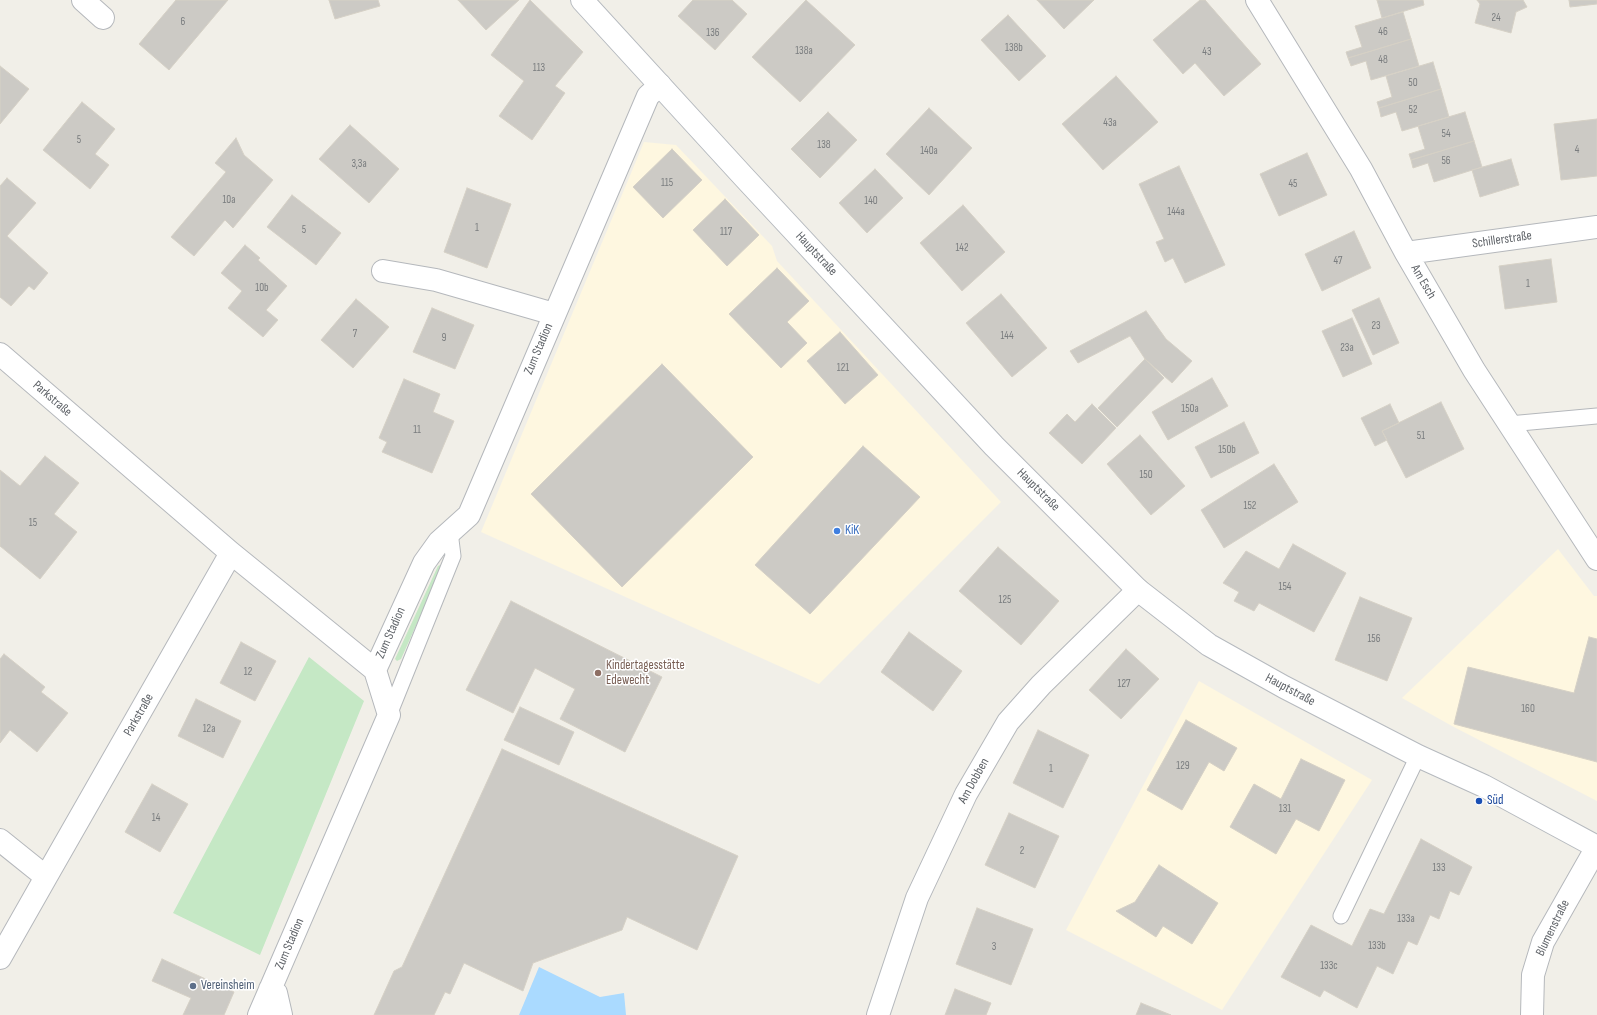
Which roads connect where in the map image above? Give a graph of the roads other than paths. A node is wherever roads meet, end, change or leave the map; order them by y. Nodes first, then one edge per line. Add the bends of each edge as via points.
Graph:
1 (82, 0) edge
2 (582, 0) edge
3 (1257, 0) edge
4 (103, 18) dead end
5 (660, 85) junction
6 (1597, 227) edge
7 (1406, 253) junction
8 (383, 271) dead end
9 (554, 314) junction
10 (0, 354) edge
11 (1597, 416) edge
12 (1509, 424) junction
13 (450, 532) junction
14 (231, 554) junction
15 (1597, 559) edge
16 (1138, 590) junction
17 (376, 670) junction
18 (389, 715) junction
19 (1418, 756) junction
20 (0, 840) edge
21 (1597, 847) edge
22 (46, 877) junction
23 (1341, 916) dead end
24 (0, 958) edge
25 (270, 989) junction
26 (259, 1015) edge
27 (282, 1015) edge
28 (878, 1015) edge
29 (1532, 1015) edge

1 - 4 street
2 - 5 street, Hauptstraße
3 - 7 street, Am Esch via 1360,170
5 - 9 street, Zum Stadion via 648,96
5 - 16 street, Hauptstraße via 994,446
6 - 7 street, Schillerstraße
7 - 12 street, Am Esch via 1474,370
8 - 9 street, Zum Stadion via 436,280
9 - 13 street, Zum Stadion via 469,515
10 - 14 street, Parkstraße
11 - 12 lane
12 - 15 street, Am Esch
13 - 17 street, Zum Stadion via 424,563
13 - 18 lane via 453,556
14 - 17 street, Parkstraße
14 - 22 street, Parkstraße
16 - 19 street, Hauptstraße via 1209,645
16 - 28 street, Am Dobben via 1040,685 1008,722 966,794 917,898
17 - 18 street, Zum Stadion
18 - 25 street, Zum Stadion
19 - 21 street, Hauptstraße via 1484,786
19 - 23 lane
20 - 22 street
21 - 29 street, Blumenstraße via 1543,942 1532,975
22 - 24 street, Parkstraße
25 - 26 street, Zum Stadion
25 - 27 street via 276,992

